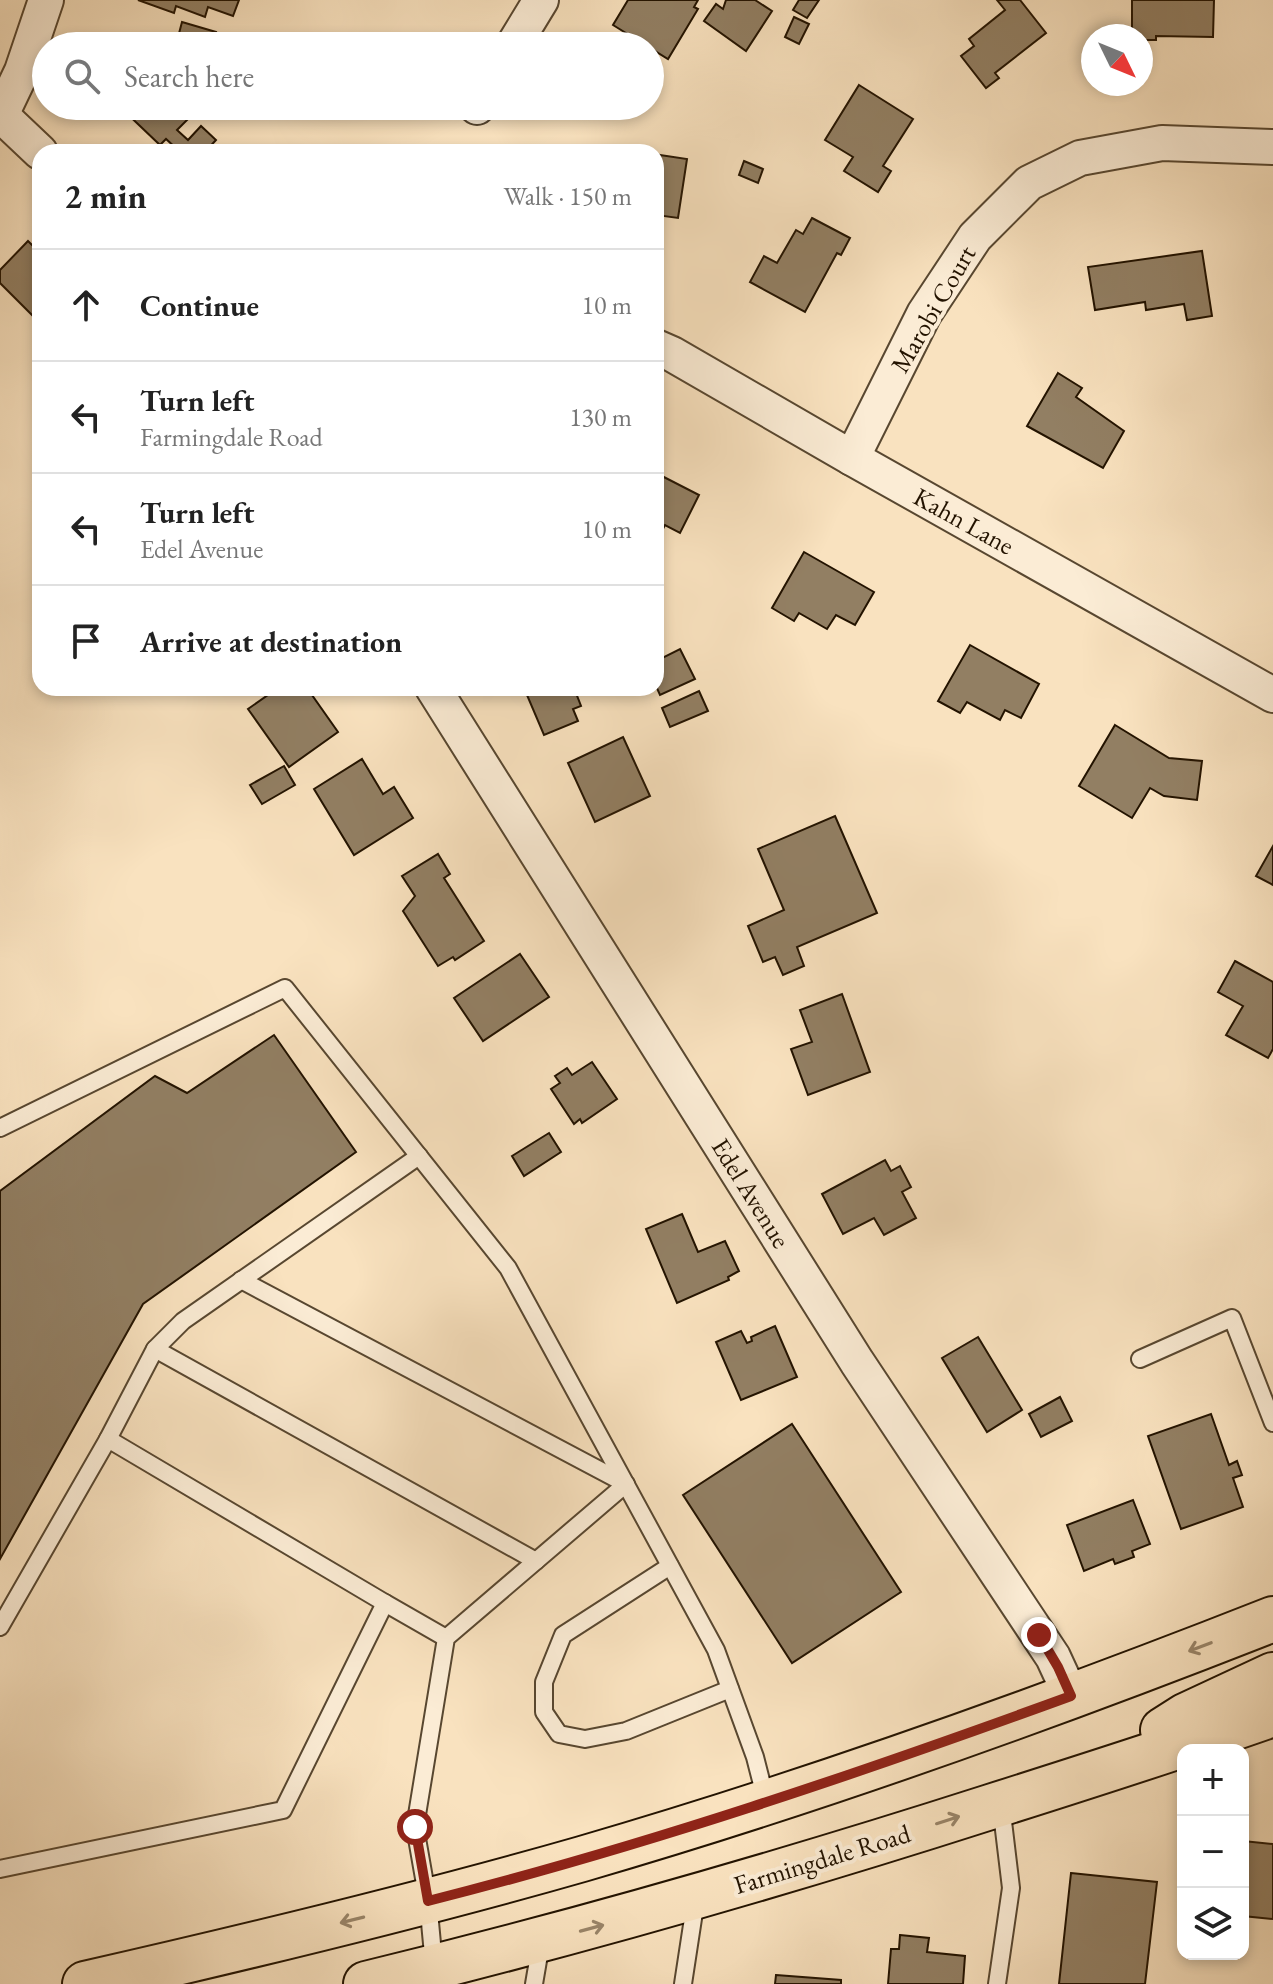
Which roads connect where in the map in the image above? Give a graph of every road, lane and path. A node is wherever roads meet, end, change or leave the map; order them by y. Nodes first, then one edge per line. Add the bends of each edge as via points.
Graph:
1 (46, 0) edge
2 (541, 0) edge
3 (35, 32) edge
4 (522, 32) edge
5 (32, 41) edge
6 (0, 116) edge
7 (32, 145) edge
8 (1273, 147) edge
9 (664, 350) edge
10 (852, 458) junction
11 (1273, 695) edge
12 (438, 696) edge
13 (0, 1128) edge
14 (419, 1156) junction
15 (241, 1280) junction
16 (155, 1349) junction
17 (1140, 1359) dead end
18 (1273, 1423) edge
19 (108, 1439) junction
20 (626, 1484) junction
21 (536, 1561) junction
22 (670, 1566) junction
23 (385, 1603) junction
24 (1273, 1619) edge
25 (0, 1627) edge
26 (446, 1638) junction
27 (1273, 1675) edge
28 (730, 1689) junction
29 (1071, 1696) junction
30 (1273, 1714) edge
31 (1094, 1775) junction
32 (766, 1801) junction
33 (1001, 1804) junction
34 (0, 1869) edge
35 (696, 1897) junction
36 (428, 1901) junction
37 (542, 1941) junction
38 (435, 1976) edge
39 (85, 1984) edge
40 (366, 1984) edge
41 (534, 1984) edge
42 (683, 1984) edge
43 (997, 1984) edge

1 - 3 street
2 - 4 street
5 - 6 street
6 - 7 street
8 - 10 street, Marobi Court via 1162,143 1080,158 1029,183 975,237 924,314
9 - 10 street, Kahn Lane
10 - 11 street, Kahn Lane
12 - 29 street, Edel Avenue via 857,1362 1053,1657
13 - 14 lane via 285,988
14 - 15 lane
14 - 20 lane via 508,1268
15 - 16 lane via 183,1321
15 - 20 lane
16 - 19 lane
16 - 21 lane
17 - 18 lane via 1232,1318
19 - 23 lane
19 - 25 lane
20 - 21 lane
20 - 22 lane
21 - 26 lane
22 - 28 lane via 716,1650
22 - 28 lane via 563,1635 544,1682 544,1712 559,1734 585,1739 626,1731
23 - 26 lane
23 - 34 lane via 283,1810
24 -> 29 main road
26 - 36 lane via 415,1827
27 - 31 main road via 1185,1716
28 - 32 lane
29 - 32 main road
30 - 31 main road, Farmingdale Road
31 - 33 main road, Farmingdale Road
32 - 36 main road
35 -> 33 main road, Farmingdale Road
33 - 43 lane via 1011,1888
37 -> 35 main road, Farmingdale Road
35 - 42 lane
36 - 38 lane
36 -> 39 main road
37 - 38 main road, Farmingdale Road
37 - 41 lane
38 - 40 main road, Farmingdale Road

